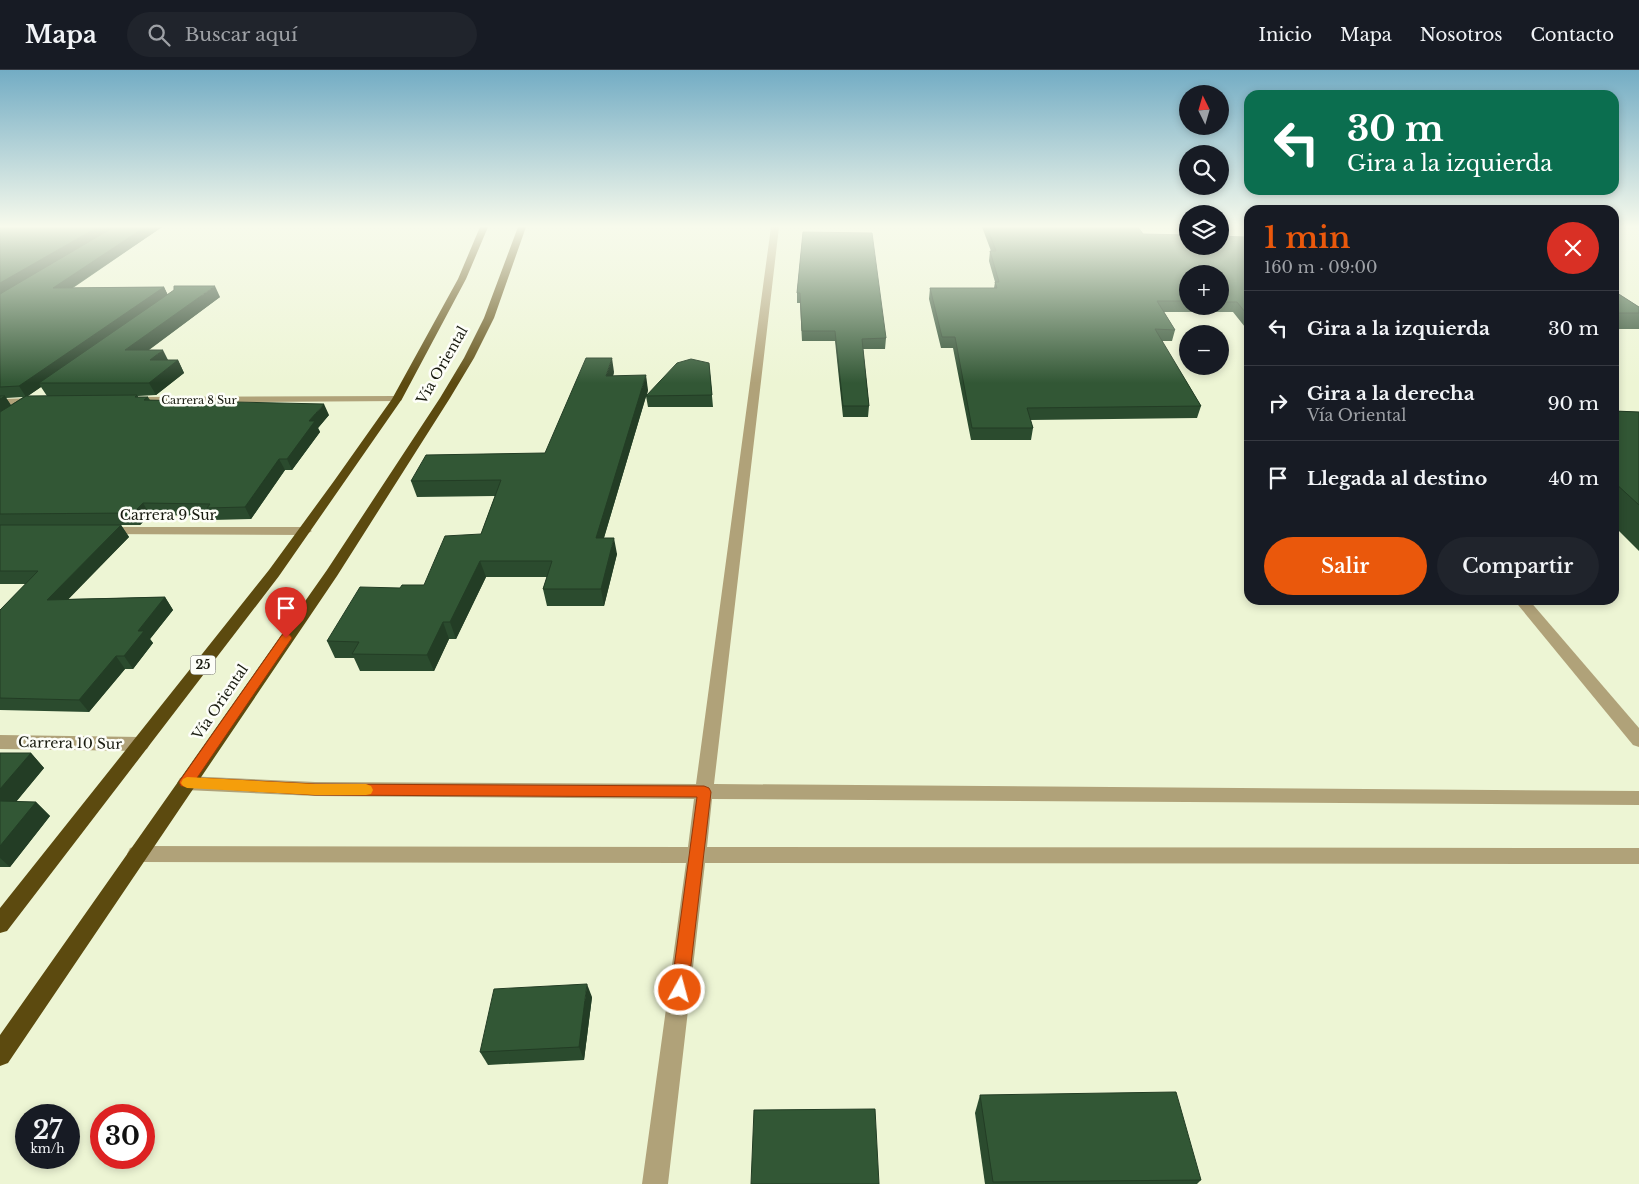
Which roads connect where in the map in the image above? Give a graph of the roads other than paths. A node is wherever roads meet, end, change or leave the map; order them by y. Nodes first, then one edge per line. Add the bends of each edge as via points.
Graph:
1 (462, 279) edge
2 (503, 279) edge
3 (768, 279) edge
4 (46, 390) edge
5 (397, 399) junction
6 (119, 400) edge
7 (30, 401) junction
8 (50, 401) edge
9 (0, 402) edge
10 (15, 412) edge
11 (89, 531) edge
12 (305, 531) junction
13 (1525, 605) edge
14 (1639, 740) edge
15 (0, 742) edge
16 (141, 744) junction
17 (186, 782) junction
18 (704, 792) junction
19 (1639, 798) edge
20 (137, 854) junction
21 (697, 854) junction
22 (1639, 856) edge
23 (0, 924) edge
24 (0, 1055) edge
25 (655, 1184) edge

1 - 5 highway, Vía Oriental / 25
2 - 17 highway, Vía Oriental via 489,318 455,382 332,573
3 - 18 street
4 - 7 street
5 - 6 street, Carrera 8 Sur
5 - 12 highway, Vía Oriental / 25
7 - 8 street
7 - 9 street
7 - 10 street
11 - 12 street, Carrera 9 Sur
12 - 16 highway, Vía Oriental / 25
13 - 14 street
15 - 16 street, Carrera 10 Sur
16 - 23 highway, Vía Oriental / 25
17 - 18 street via 315,789
17 - 20 highway, Vía Oriental
18 - 19 street
18 - 21 street
20 - 21 street
20 - 24 highway, Vía Oriental
21 - 22 street
21 - 25 street

